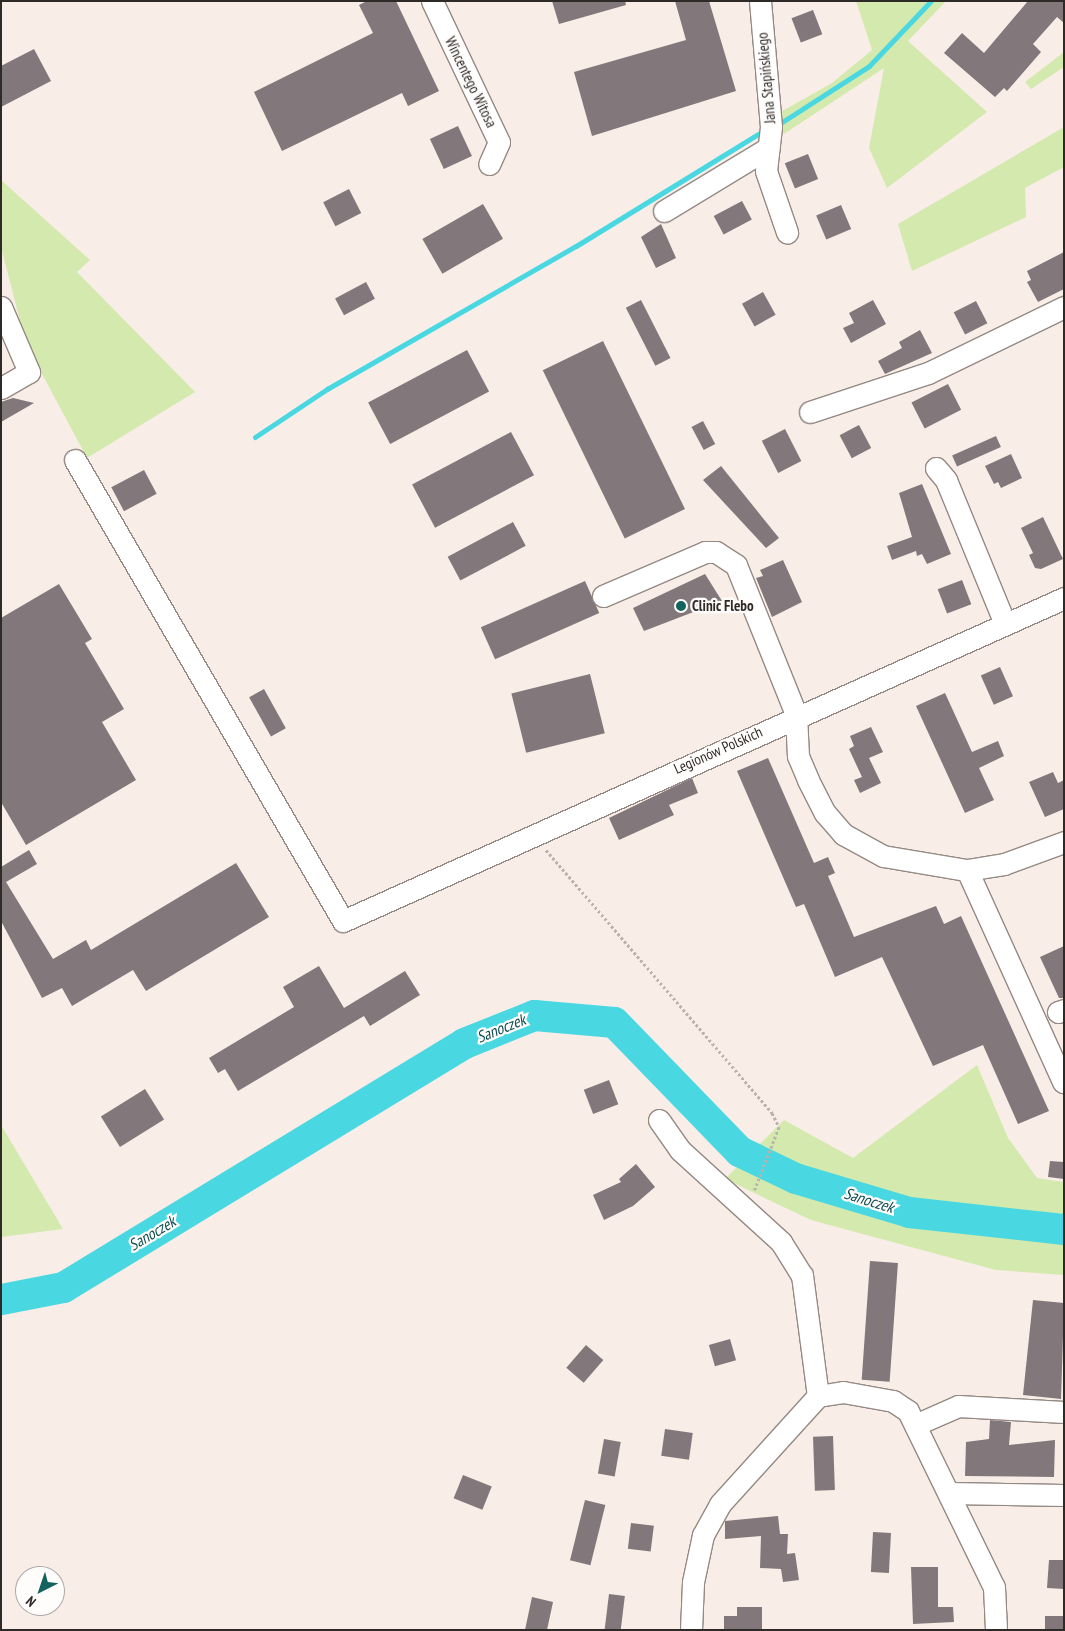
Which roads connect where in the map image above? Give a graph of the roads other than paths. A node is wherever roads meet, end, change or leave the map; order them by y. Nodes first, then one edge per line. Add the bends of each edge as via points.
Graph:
1 (432, 1) edge
2 (760, 1) edge
3 (767, 151) junction
4 (489, 164) dead end
5 (664, 212) dead end
6 (787, 232) dead end
7 (1, 307) edge
8 (1064, 307) edge
9 (1, 388) edge
10 (810, 412) dead end
11 (75, 460) dead end
12 (936, 468) dead end
13 (603, 596) dead end
14 (1064, 598) edge
15 (1005, 624) junction
16 (796, 714) junction
17 (1064, 842) edge
18 (967, 870) junction
19 (1063, 1082) edge
20 (660, 1120) dead end
21 (818, 1396) junction
22 (1064, 1412) edge
23 (915, 1424) junction
24 (949, 1493) junction
25 (1064, 1495) edge
26 (691, 1630) edge
27 (996, 1630) edge

1 - 4 street, Wincentego Witosa via 499,142
2 - 3 street, Jana Stapińskiego via 770,127
3 - 5 street
3 - 6 street, Jana Stapińskiego via 766,171
7 - 9 street via 29,372
8 - 10 street via 928,373
11 - 16 street, Legionów Polskich via 342,921
12 - 15 street via 946,480
13 - 16 street via 690,556 716,552 725,556 743,575
14 - 15 street, Legionów Polskich
15 - 16 street, Legionów Polskich
16 - 18 street via 798,756 826,813 843,834 883,856
17 - 18 street via 1004,864
18 - 19 street
20 - 21 street via 680,1150 780,1242 802,1275
21 - 23 street via 843,1392 893,1401 908,1411
21 - 26 street via 720,1504 703,1535 693,1582
22 - 23 street via 958,1406
23 - 24 street
24 - 25 street
24 - 27 street via 994,1587

